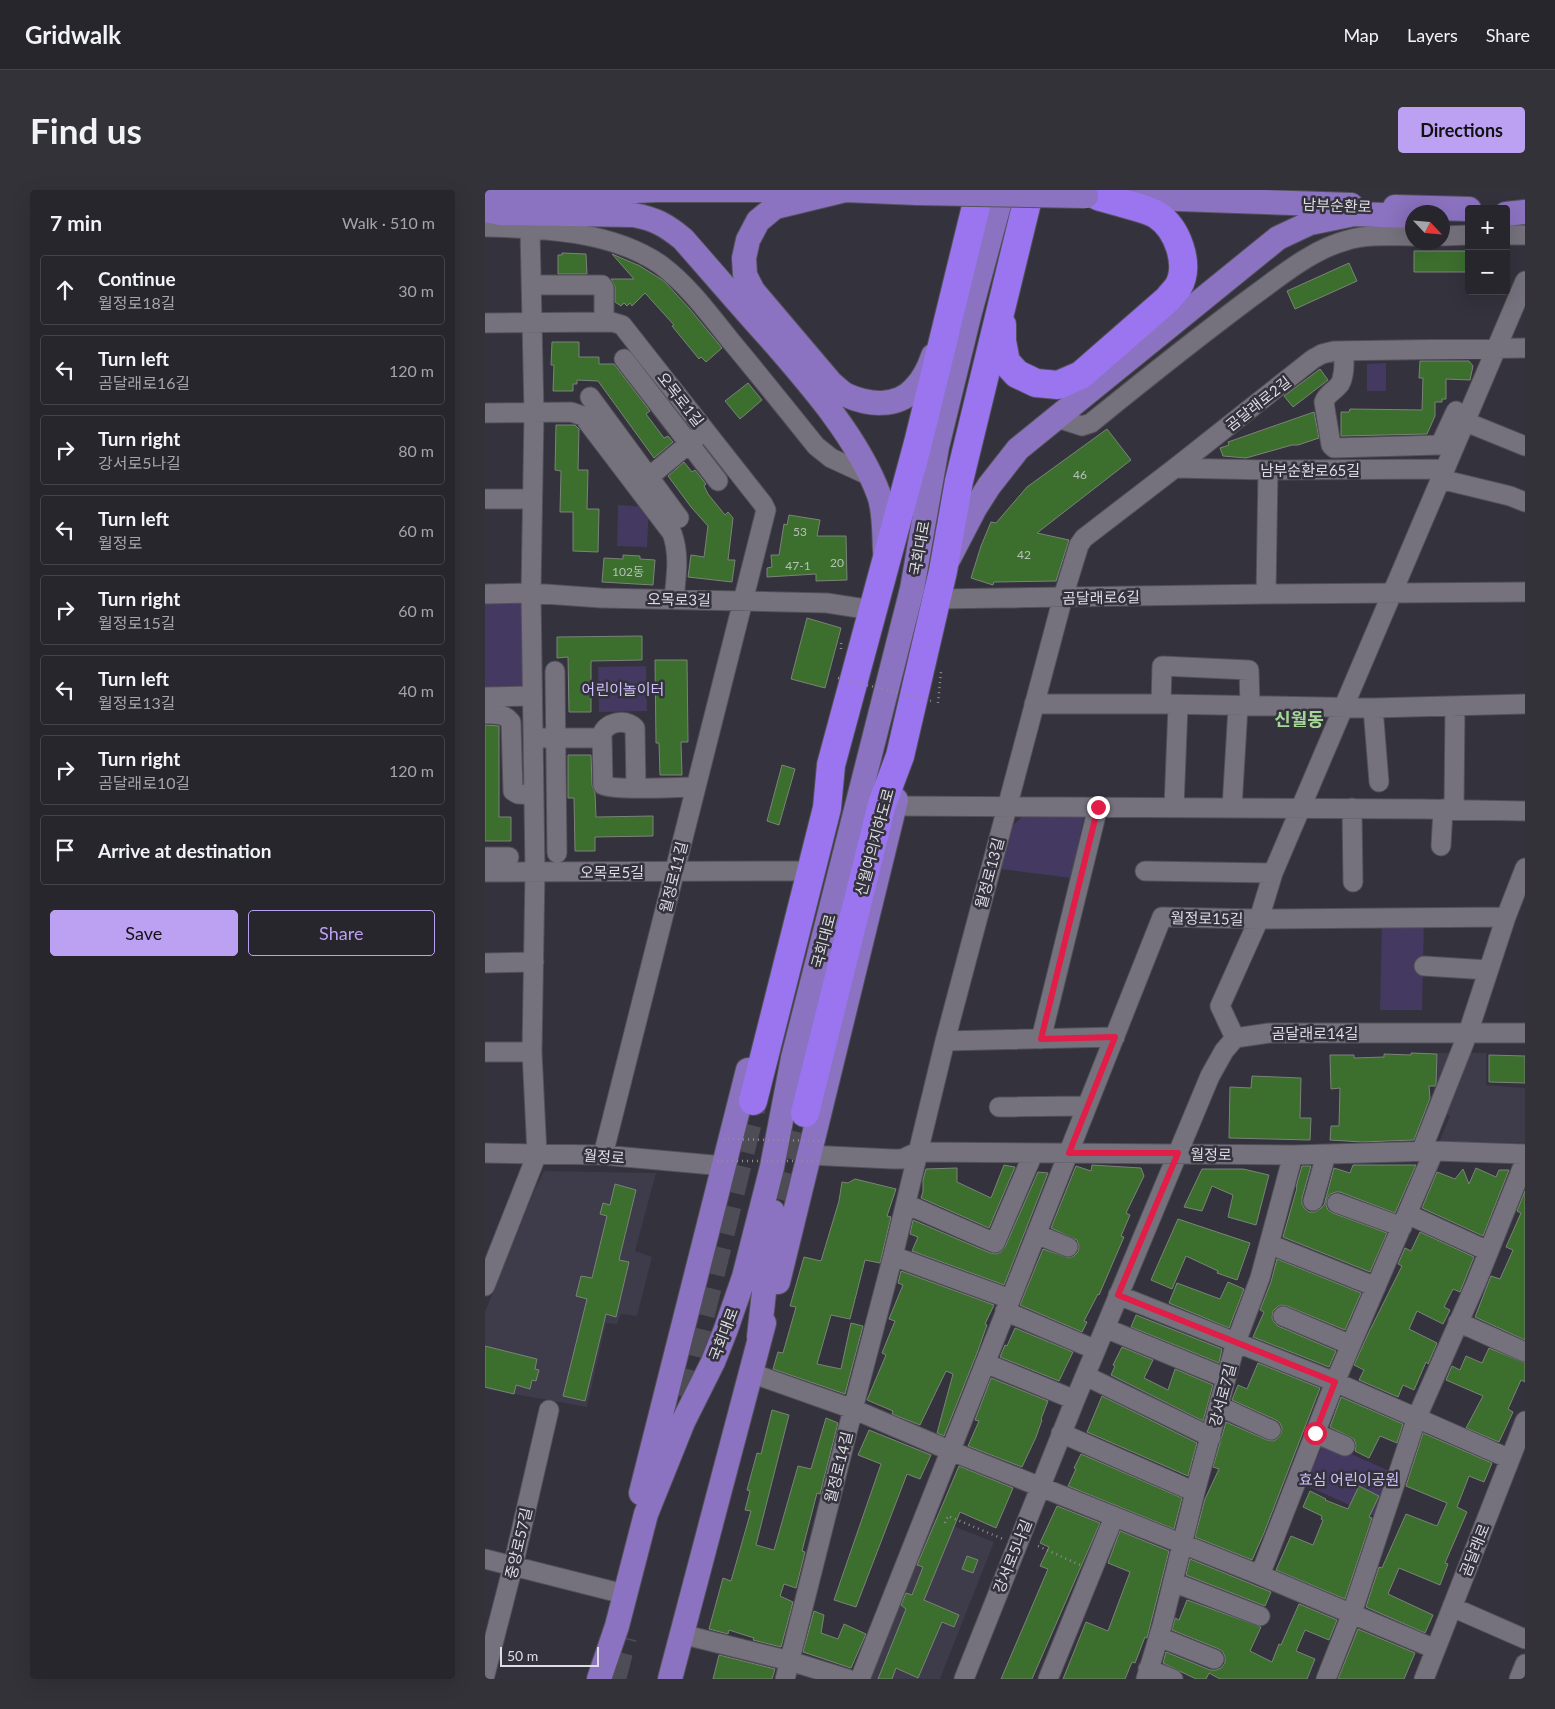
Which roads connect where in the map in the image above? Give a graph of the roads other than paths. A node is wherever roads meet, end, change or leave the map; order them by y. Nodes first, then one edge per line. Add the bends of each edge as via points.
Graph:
1 (845, 190) edge
2 (980, 190) edge
3 (1003, 190) edge
4 (1012, 190) edge
5 (1030, 190) edge
6 (1092, 196) junction
7 (1465, 209) edge
8 (1510, 212) edge
9 (1525, 212) edge
10 (488, 215) edge
11 (1405, 216) edge
12 (1450, 216) edge
13 (1465, 217) edge
14 (530, 229) junction
15 (1465, 235) edge
16 (1510, 235) edge
17 (1525, 235) edge
18 (1405, 236) edge
19 (1450, 236) edge
20 (1525, 281) edge
21 (531, 285) junction
22 (1001, 306) junction
23 (604, 322) junction
24 (485, 323) edge
25 (532, 323) junction
26 (946, 324) junction
27 (1525, 348) edge
28 (1495, 349) junction
29 (1344, 351) junction
30 (624, 359) dead end
31 (590, 397) dead end
32 (485, 413) edge
33 (534, 413) junction
34 (1461, 416) junction
35 (1057, 418) junction
36 (705, 430) junction
37 (689, 444) junction
38 (1525, 446) edge
39 (1175, 468) junction
40 (1268, 470) junction
41 (1442, 474) junction
42 (871, 476) junction
43 (649, 477) junction
44 (718, 481) dead end
45 (485, 499) edge
46 (532, 499) junction
47 (1525, 502) edge
48 (679, 518) dead end
49 (886, 560) junction
50 (943, 571) junction
51 (1523, 588) edge
52 (531, 593) junction
53 (1393, 593) junction
54 (485, 594) edge
55 (1266, 594) junction
56 (1063, 597) junction
57 (674, 599) junction
58 (936, 599) junction
59 (743, 600) junction
60 (872, 610) junction
61 (555, 671) dead end
62 (531, 696) junction
63 (485, 697) edge
64 (1034, 704) junction
65 (1525, 704) edge
66 (1169, 705) junction
67 (1244, 706) junction
68 (1455, 706) junction
69 (1344, 707) junction
70 (1373, 708) junction
71 (485, 714) edge
72 (533, 738) junction
73 (556, 738) junction
74 (602, 738) junction
75 (900, 756) junction
76 (831, 765) junction
77 (1379, 782) dead end
78 (695, 787) junction
79 (635, 788) junction
80 (534, 795) junction
81 (895, 806) junction
82 (1007, 806) junction
83 (1098, 807) junction
84 (1173, 808) junction
85 (1232, 808) junction
86 (1352, 808) junction
87 (1301, 809) junction
88 (1449, 809) junction
89 (1525, 811) edge
90 (1441, 846) dead end
91 (557, 853) dead end
92 (485, 857) edge
93 (509, 857) dead end
94 (1525, 868) edge
95 (798, 871) junction
96 (1145, 871) dead end
97 (485, 872) edge
98 (535, 872) junction
99 (674, 872) junction
100 (1273, 873) junction
101 (1353, 882) dead end
102 (1514, 912) edge
103 (1259, 919) junction
104 (534, 962) junction
105 (485, 963) edge
106 (1424, 966) dead end
107 (1488, 970) junction
108 (1469, 1033) junction
109 (1525, 1033) edge
110 (1115, 1037) junction
111 (1235, 1038) junction
112 (1041, 1039) junction
113 (945, 1041) junction
114 (485, 1052) edge
115 (532, 1052) junction
116 (753, 1101) tunnel mouth
117 (1087, 1106) junction
118 (999, 1107) dead end
119 (805, 1113) tunnel mouth
120 (818, 1152) junction
121 (917, 1152) junction
122 (1427, 1152) junction
123 (1069, 1153) junction
124 (1178, 1153) junction
125 (485, 1154) edge
126 (537, 1154) junction
127 (1033, 1154) junction
128 (1525, 1154) edge
129 (603, 1155) junction
130 (1293, 1155) junction
131 (1327, 1155) junction
132 (1525, 1161) edge
133 (720, 1163) junction
134 (1313, 1201) dead end
135 (1337, 1203) dead end
136 (906, 1204) junction
137 (1405, 1220) junction
138 (1036, 1234) junction
139 (1269, 1244) junction
140 (1069, 1247) dead end
141 (1489, 1251) junction
142 (893, 1256) junction
143 (485, 1286) edge
144 (1376, 1287) junction
145 (1118, 1295) junction
146 (1008, 1305) junction
147 (1283, 1316) dead end
148 (1458, 1322) junction
149 (1105, 1328) junction
150 (759, 1337) junction
151 (1236, 1342) junction
152 (1351, 1345) junction
153 (1096, 1350) junction
154 (1525, 1352) edge
155 (985, 1363) junction
156 (751, 1372) junction
157 (1086, 1376) junction
158 (1226, 1378) junction
159 (1335, 1382) junction
160 (1075, 1400) junction
161 (1219, 1406) junction
162 (853, 1409) junction
163 (549, 1410) dead end
164 (1417, 1417) junction
165 (1525, 1421) edge
166 (1271, 1430) dead end
167 (1061, 1433) junction
168 (1315, 1433) junction
169 (1211, 1437) junction
170 (1345, 1446) dead end
171 (951, 1451) junction
172 (1510, 1459) junction
173 (1040, 1487) junction
174 (1195, 1492) junction
175 (1114, 1517) junction
176 (1183, 1545) junction
177 (485, 1559) edge
178 (513, 1566) junction
179 (1260, 1575) junction
180 (1173, 1582) junction
181 (616, 1592) junction
182 (1452, 1607) junction
183 (1352, 1613) junction
184 (1259, 1616) dead end
185 (681, 1634) junction
186 (1159, 1637) junction
187 (1525, 1639) edge
188 (1435, 1649) junction
189 (1213, 1659) dead end
190 (789, 1661) junction
191 (1525, 1664) edge
192 (1147, 1674) edge
193 (485, 1675) edge
194 (599, 1679) edge
195 (670, 1679) edge
196 (785, 1679) edge
197 (848, 1679) edge
198 (860, 1679) edge
199 (964, 1679) edge
200 (1048, 1679) edge
201 (1173, 1679) edge
202 (1326, 1679) edge
203 (1424, 1679) edge
204 (1519, 1679) edge

1 - 6 main road, 남부순환로, bridge
1 - 10 main road, 남부순환로 via 656,190
1 - 26 main road via 775,208 758,221 747,240 744,258 745,275 753,291 831,383 845,394 883,404 900,400 914,390 927,372
2 - 26 highway
3 - 194 main road, 국회대로 via 969,312 937,447 912,589 793,1058 772,1167 744,1277 713,1362 683,1422 646,1514 617,1626
4 - 150 main road, 국회대로 via 945,454 921,593 797,1075 774,1196
5 - 22 highway, 신월여의지하도로
6 - 7 main road, 남부순환로
6 - 22 highway via 1155,214 1168,224 1177,237 1182,254 1179,286 1081,375 1058,385 1036,383 1017,374 1007,362 1002,341
8 - 9 main road
10 - 14 street
10 - 42 main road via 634,215 667,226 683,239 808,381 844,430
11 - 35 main road via 1354,214 1310,223 1277,238
12 - 13 main road
14 - 21 street
14 - 42 street via 561,230 598,238 661,265 690,291 816,446 831,458
15 - 19 street
16 - 17 street
18 - 35 street via 1367,236 1321,251 1296,265 1194,340 1091,423 1082,426
20 - 28 street
21 - 23 street via 602,285
21 - 25 street
22 - 50 highway, 신월여의지하도로 via 959,481
23 - 25 street, 오목로1길
23 - 36 street, 오목로1길 via 617,322 625,327
24 - 25 street, 오목로1길
25 - 33 street
26 - 49 highway
27 - 28 street, 곰달래로2길
28 - 29 street, 곰달래로2길
28 - 34 street
29 - 34 street via 1342,379 1325,402 1334,448 1439,445
29 - 39 street, 곰달래로2길 via 1313,359
30 - 37 street
31 - 43 street
32 - 33 street
33 - 46 street
33 - 57 street via 571,412 583,416 672,533 677,556
34 - 38 street
34 - 41 street
35 - 50 main road via 1019,450 989,486
36 - 37 street
36 - 59 street, 오목로1길 via 765,510
37 - 43 street
37 - 44 street
39 - 40 street, 남부순환로65길
39 - 56 street, 곰달래로2길 via 1084,538 1076,550
40 - 41 street, 남부순환로65길
40 - 55 street
41 - 47 street, 남부순환로65길
41 - 53 street
42 - 49 main road via 883,513
43 - 48 street
45 - 46 street
46 - 52 street
49 - 60 highway
50 - 58 highway, 신월여의지하도로
51 - 53 street, 곰달래로6길
52 - 54 street, 오목로3길
52 - 57 street, 오목로3길
52 - 62 street
53 - 55 street, 곰달래로6길
53 - 69 street
55 - 56 street, 곰달래로6길
56 - 58 street, 곰달래로6길
56 - 64 street, 월정로13길
57 - 59 street, 오목로3길
58 - 75 highway, 신월여의지하도로
59 - 60 street, 오목로3길 via 827,603
59 - 78 street, 월정로11길
60 - 76 highway
61 - 73 street
62 - 63 street
62 - 72 street
64 - 66 street
64 - 82 street, 월정로13길
65 - 68 street
66 - 67 street
66 - 67 street via 1162,666 1249,670
66 - 84 street
67 - 69 street
67 - 85 street
68 - 70 street
68 - 88 street
69 - 70 street
69 - 87 street
70 - 77 street
71 - 80 street via 500,714 511,722 513,791
72 - 73 street
72 - 80 street
73 - 74 street
73 - 91 street
74 - 79 street via 603,785
74 - 79 street via 609,724 627,723 635,728
75 - 81 main road
75 - 119 highway, 신월여의지하도로 via 882,804
76 - 95 main road
76 - 116 highway via 827,808
78 - 79 street
78 - 99 street, 월정로11길
80 - 98 street
81 - 82 street
81 - 120 main road
82 - 83 street
82 - 113 street, 월정로13길
83 - 84 street
83 - 112 street
84 - 85 street
85 - 87 street
86 - 87 street
86 - 88 street
86 - 101 street
87 - 100 street
88 - 89 street
88 - 90 street
92 - 93 street
94 - 102 street
95 - 99 street, 오목로5길
95 - 133 main road
96 - 100 street
97 - 98 street, 오목로5길
98 - 99 street, 오목로5길
98 - 104 street
99 - 129 street, 월정로11길
100 - 103 street
102 - 103 street, 월정로15길
102 - 107 street
103 - 110 street, 월정로15길 via 1162,917
103 - 111 street via 1219,1006
104 - 105 street
104 - 115 street
106 - 107 street
107 - 108 street
108 - 109 street, 곰달래로14길
108 - 111 street, 곰달래로14길 via 1269,1033
108 - 122 street
110 - 112 street
110 - 117 street, 월정로15길
111 - 124 street via 1210,1076
112 - 113 street
113 - 121 street, 월정로13길
114 - 115 street
115 - 126 street
117 - 118 street
117 - 123 street, 월정로15길
120 - 121 street, 월정로 via 892,1159
120 - 150 main road
121 - 127 street, 월정로
121 - 136 street, 월정로14길
122 - 128 street, 월정로
122 - 131 street, 월정로
122 - 137 street
123 - 124 street, 월정로
123 - 127 street, 월정로
123 - 138 street, 월정로15길
124 - 130 street, 월정로
124 - 145 street, 강서로5나길
125 - 126 street, 월정로
126 - 129 street, 월정로
126 - 143 street
127 - 136 street via 995,1243
129 - 133 street, 월정로
130 - 131 street, 월정로
130 - 139 street, 강서로7길
131 - 134 street
132 - 141 street
133 - 181 main road
135 - 137 street
136 - 142 street, 월정로14길
137 - 141 street
137 - 144 street
138 - 140 street
138 - 146 street, 월정로15길
139 - 144 street
139 - 151 street, 강서로7길
141 - 148 street
142 - 146 street
142 - 162 street, 월정로14길
144 - 152 street
145 - 149 street, 강서로5나길
145 - 151 street
146 - 153 street
146 - 155 street, 월정로15길
147 - 152 street
148 - 154 street
148 - 164 street
149 - 153 street, 강서로5나길
149 - 158 street
150 - 156 main road
151 - 158 street, 강서로7길
151 - 159 street
152 - 159 street
153 - 157 street, 강서로5나길
155 - 160 street
155 - 171 street, 월정로15길
156 - 162 street
156 - 185 main road
157 - 160 street, 강서로5나길
157 - 169 street
158 - 161 street, 강서로7길
159 - 164 street
159 - 168 street
160 - 167 street, 강서로5나길
161 - 166 street
161 - 169 street, 강서로7길
162 - 171 street
162 - 190 street, 월정로14길
163 - 178 street, 중앙로57길
164 - 172 street
164 - 183 street
165 - 172 street, 곰달래로
167 - 173 street, 강서로5나길
167 - 174 street
168 - 170 street
168 - 179 street
169 - 174 street, 강서로7길
171 - 173 street
171 - 198 street, 월정로15길
172 - 182 street, 곰달래로
173 - 175 street
173 - 199 street, 강서로5나길
174 - 176 street, 강서로7길
175 - 176 street
175 - 200 street
176 - 179 street
176 - 180 street, 강서로7길
177 - 178 street
178 - 181 street
178 - 193 street, 중앙로57길
179 - 183 street
180 - 184 street
180 - 186 street, 강서로7길
181 - 194 main road via 607,1622
182 - 187 street
182 - 188 street, 곰달래로
183 - 188 street
183 - 202 street
185 - 190 street
185 - 195 main road
186 - 189 street
186 - 192 street, 강서로7길
188 - 203 street, 곰달래로
190 - 196 street, 월정로14길
190 - 197 street
191 - 204 street
192 - 201 street

